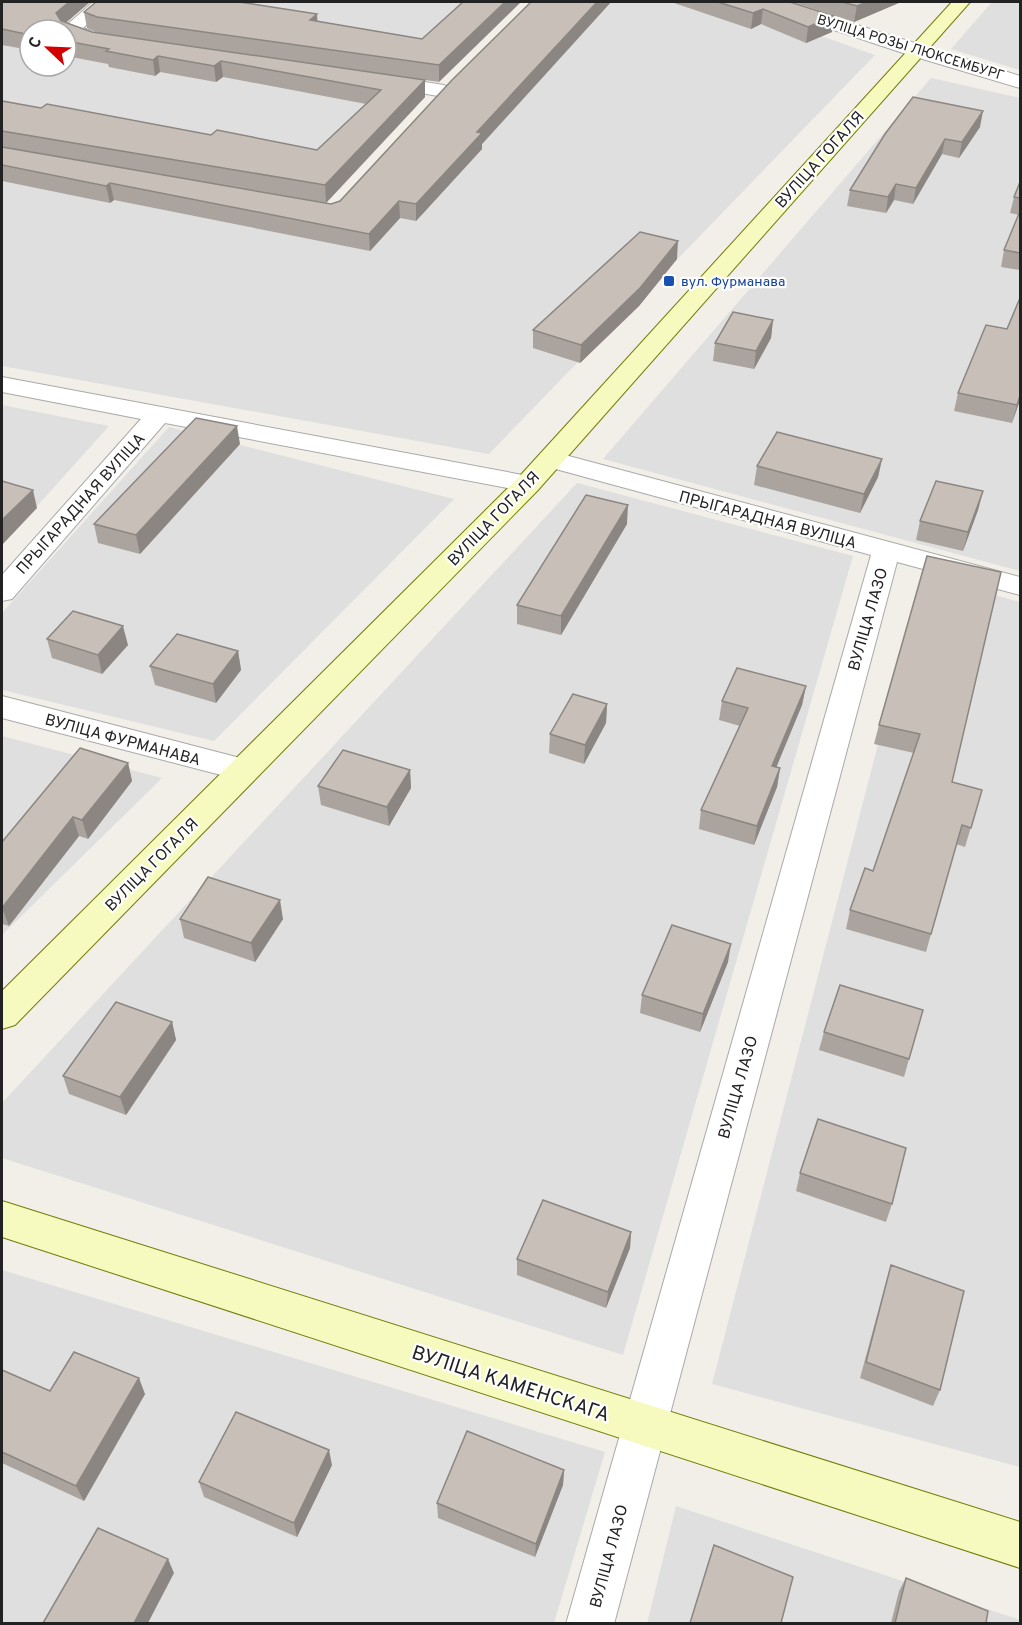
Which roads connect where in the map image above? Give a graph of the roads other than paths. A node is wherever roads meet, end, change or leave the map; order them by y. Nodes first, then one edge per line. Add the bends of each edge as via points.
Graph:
1 (103, 2) edge
2 (768, 2) edge
3 (961, 2) edge
4 (130, 45) edge
5 (916, 51) junction
6 (461, 75) edge
7 (363, 79) edge
8 (1020, 82) edge
9 (444, 91) junction
10 (428, 108) edge
11 (2, 385) edge
12 (159, 414) junction
13 (550, 459) junction
14 (528, 484) junction
15 (886, 551) junction
16 (1020, 586) edge
17 (2, 592) edge
18 (2, 707) edge
19 (244, 770) junction
20 (2, 1014) edge
21 (2, 1219) edge
22 (644, 1425) junction
23 (1020, 1545) edge
24 (590, 1623) edge

1 - 4 street via 70,30 95,40
2 - 5 street, ВУЛІЦА РОЗЫ ЛЮКСЕМБУРГ
3 - 5 main road, ВУЛІЦА ГОГАЛЯ
5 - 8 street, ВУЛІЦА РОЗЫ ЛЮКСЕМБУРГ
5 - 13 main road, ВУЛІЦА ГОГАЛЯ
6 - 9 street
7 - 9 street
9 - 10 street
11 - 12 street, ПРЫГАРАДНАЯ ВУЛІЦА
12 - 14 street, ПРЫГАРАДНАЯ ВУЛІЦА
12 - 17 street, ПРЫГАРАДНАЯ ВУЛІЦА
13 - 14 main road, ВУЛІЦА ГОГАЛЯ
13 - 15 street, ПРЫГАРАДНАЯ ВУЛІЦА
14 - 19 main road, ВУЛІЦА ГОГАЛЯ
15 - 16 street, ПРЫГАРАДНАЯ ВУЛІЦА
15 - 22 street, ВУЛІЦА ЛАЗО
18 - 19 street, ВУЛІЦА ФУРМАНАВА
19 - 20 main road, ВУЛІЦА ГОГАЛЯ
21 - 22 main road, ВУЛІЦА КАМЕНСКАГА
22 - 23 main road, ВУЛІЦА КАМЕНСКАГА
22 - 24 street, ВУЛІЦА ЛАЗО

